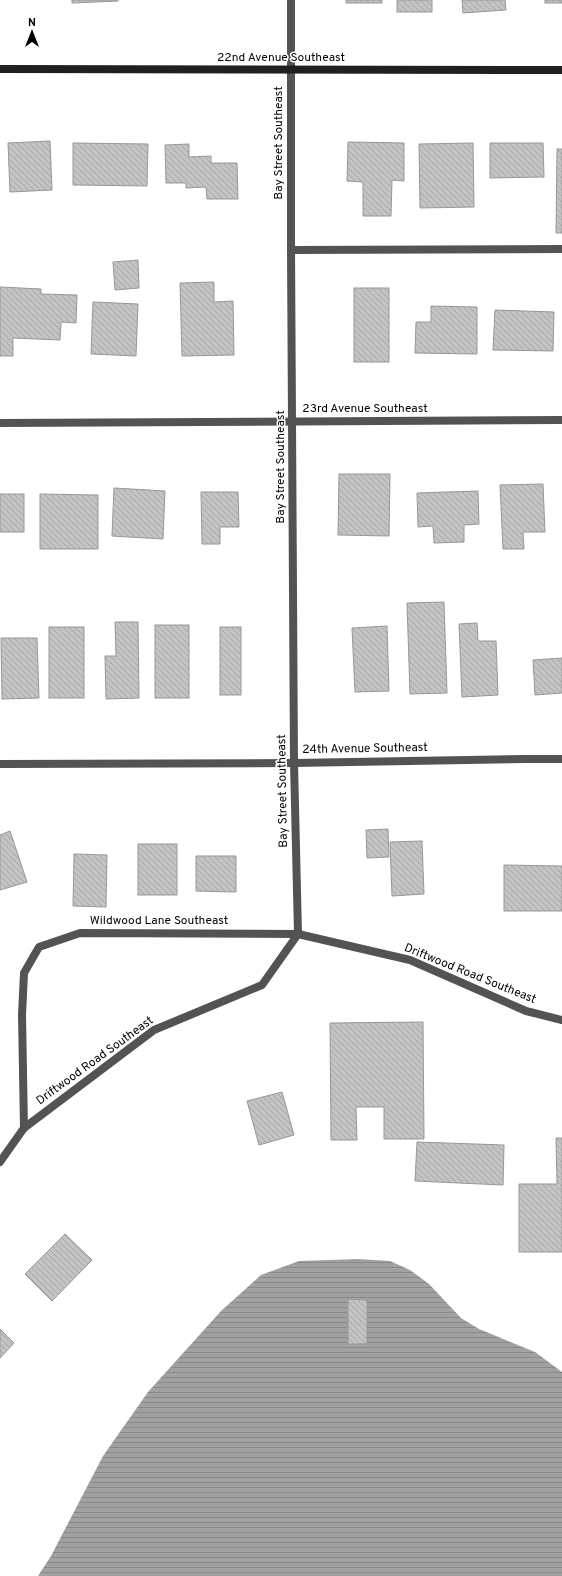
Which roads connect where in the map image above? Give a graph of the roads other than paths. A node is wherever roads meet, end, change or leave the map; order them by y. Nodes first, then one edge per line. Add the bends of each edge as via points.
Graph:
1 (291, 0) edge
2 (0, 69) edge
3 (291, 70) junction
4 (562, 70) edge
5 (562, 249) edge
6 (291, 250) junction
7 (562, 420) edge
8 (293, 421) junction
9 (0, 423) edge
10 (562, 759) edge
11 (294, 763) junction
12 (0, 764) edge
13 (298, 934) junction
14 (562, 1020) edge
15 (24, 1128) junction
16 (0, 1162) edge

1 - 3 street, Bay Street Southeast
2 - 3 street, 22nd Avenue Southeast
3 - 4 street, 22nd Avenue Southeast
3 - 6 street, Bay Street Southeast
5 - 6 street
6 - 8 street, Bay Street Southeast
7 - 8 street, 23rd Avenue Southeast
8 - 9 street, 23rd Avenue Southeast
8 - 11 street, Bay Street Southeast
10 - 11 street, 24th Avenue Southeast
11 - 12 street, 24th Avenue Southeast
11 - 13 street, Bay Street Southeast
13 - 14 street, Driftwood Road Southeast via 410,960 526,1011
13 - 15 street, Driftwood Road Southeast via 262,984 154,1030
13 - 15 street, Wildwood Lane Southeast via 80,933 39,948 24,973
15 - 16 street, Driftwood Road Southeast

